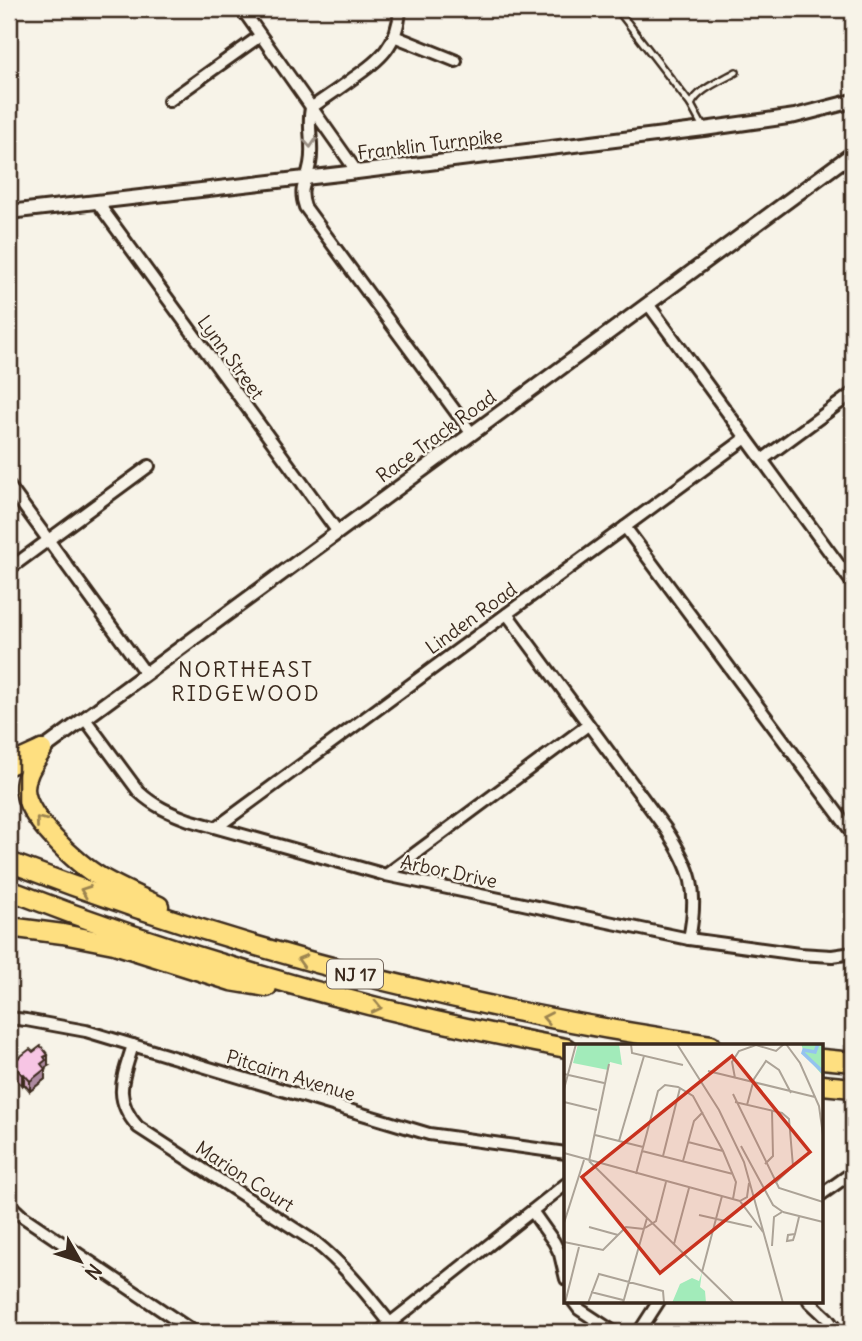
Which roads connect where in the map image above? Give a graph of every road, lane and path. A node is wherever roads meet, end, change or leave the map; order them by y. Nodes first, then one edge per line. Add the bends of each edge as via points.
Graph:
1 (242, 9) edge
2 (400, 9) edge
3 (617, 9) edge
4 (260, 36) junction
5 (394, 36) junction
6 (456, 61) dead end
7 (736, 72) dead end
8 (169, 101) dead end
9 (853, 101) edge
10 (691, 105) junction
11 (311, 108) junction
12 (704, 129) junction
13 (853, 153) edge
14 (357, 172) junction
15 (306, 178) junction
16 (97, 202) junction
17 (9, 212) edge
18 (648, 304) junction
19 (853, 393) edge
20 (472, 434) junction
21 (746, 438) junction
22 (762, 460) junction
23 (149, 466) dead end
24 (9, 486) edge
25 (625, 527) junction
26 (338, 532) junction
27 (48, 540) junction
28 (9, 569) edge
29 (853, 584) edge
30 (507, 614) junction
31 (146, 674) junction
32 (85, 719) junction
33 (588, 724) junction
34 (43, 750) junction
35 (9, 765) edge
36 (217, 827) junction
37 (853, 834) edge
38 (9, 862) edge
39 (386, 875) junction
40 (9, 890) edge
41 (9, 927) edge
42 (219, 935) junction
43 (689, 939) junction
44 (853, 953) edge
45 (337, 997) junction
46 (9, 1018) edge
47 (705, 1044) edge
48 (133, 1045) junction
49 (564, 1048) edge
50 (824, 1059) edge
51 (853, 1062) edge
52 (824, 1085) edge
53 (853, 1088) edge
54 (564, 1153) edge
55 (853, 1172) edge
56 (564, 1186) edge
57 (824, 1193) edge
58 (9, 1204) edge
59 (532, 1211) junction
60 (564, 1269) edge
61 (574, 1302) edge
62 (658, 1302) edge
63 (810, 1302) edge
64 (390, 1324) junction
65 (194, 1332) edge
66 (379, 1332) edge
67 (614, 1332) edge
68 (639, 1332) edge
69 (838, 1332) edge

1 - 4 street
2 - 5 street
3 - 10 lane
4 - 8 street
4 - 11 street
5 - 6 street
5 - 11 street via 374,64
7 - 10 lane via 698,94
9 - 12 street, Franklin Turnpike via 795,116
10 - 12 lane
11 - 14 street
11 -> 15 street via 311,159
12 - 14 street, Franklin Turnpike
13 - 18 street, Race Track Road
14 - 15 street, Franklin Turnpike
15 - 16 street, Franklin Turnpike
15 - 20 street via 301,191 308,211
16 - 17 street, Franklin Turnpike
16 - 26 street, Lynn Street
18 - 20 street, Race Track Road
18 - 21 street
19 - 22 street
20 - 26 street, Race Track Road
21 - 22 street
21 - 25 street, Linden Road
22 - 29 street
23 - 27 street
24 - 27 street
25 - 30 street, Linden Road
25 - 37 street
26 - 31 street, Race Track Road
27 - 28 street
27 - 31 street
30 - 33 street
30 - 36 street, Linden Road
31 - 32 street, Race Track Road
32 - 34 street, Race Track Road
32 - 36 street, Arbor Drive via 146,799 165,811
33 - 39 street
33 - 43 street via 687,865 694,892
34 - 35 highway
42 -> 34 highway via 101,878 62,845 33,814 25,790
36 - 39 street, Arbor Drive
42 -> 38 highway, NJ 17
39 - 43 street, Arbor Drive
40 - 45 highway, NJ 17 via 146,939
41 - 45 highway via 114,944 231,981
47 -> 42 highway, NJ 17 via 474,1003
43 - 44 street, Arbor Drive via 808,955
45 -> 49 highway, NJ 17
46 - 48 street, Pitcairn Avenue via 86,1031
48 - 54 street, Pitcairn Avenue via 429,1134
48 - 64 street, Marion Court via 121,1095 138,1127 315,1242 352,1275
50 - 51 highway
52 - 53 highway
55 - 57 street
56 - 59 street
58 - 65 street
59 - 60 street via 561,1254
59 - 64 street
61 - 67 street
62 - 68 street
63 - 69 street
64 - 66 street

